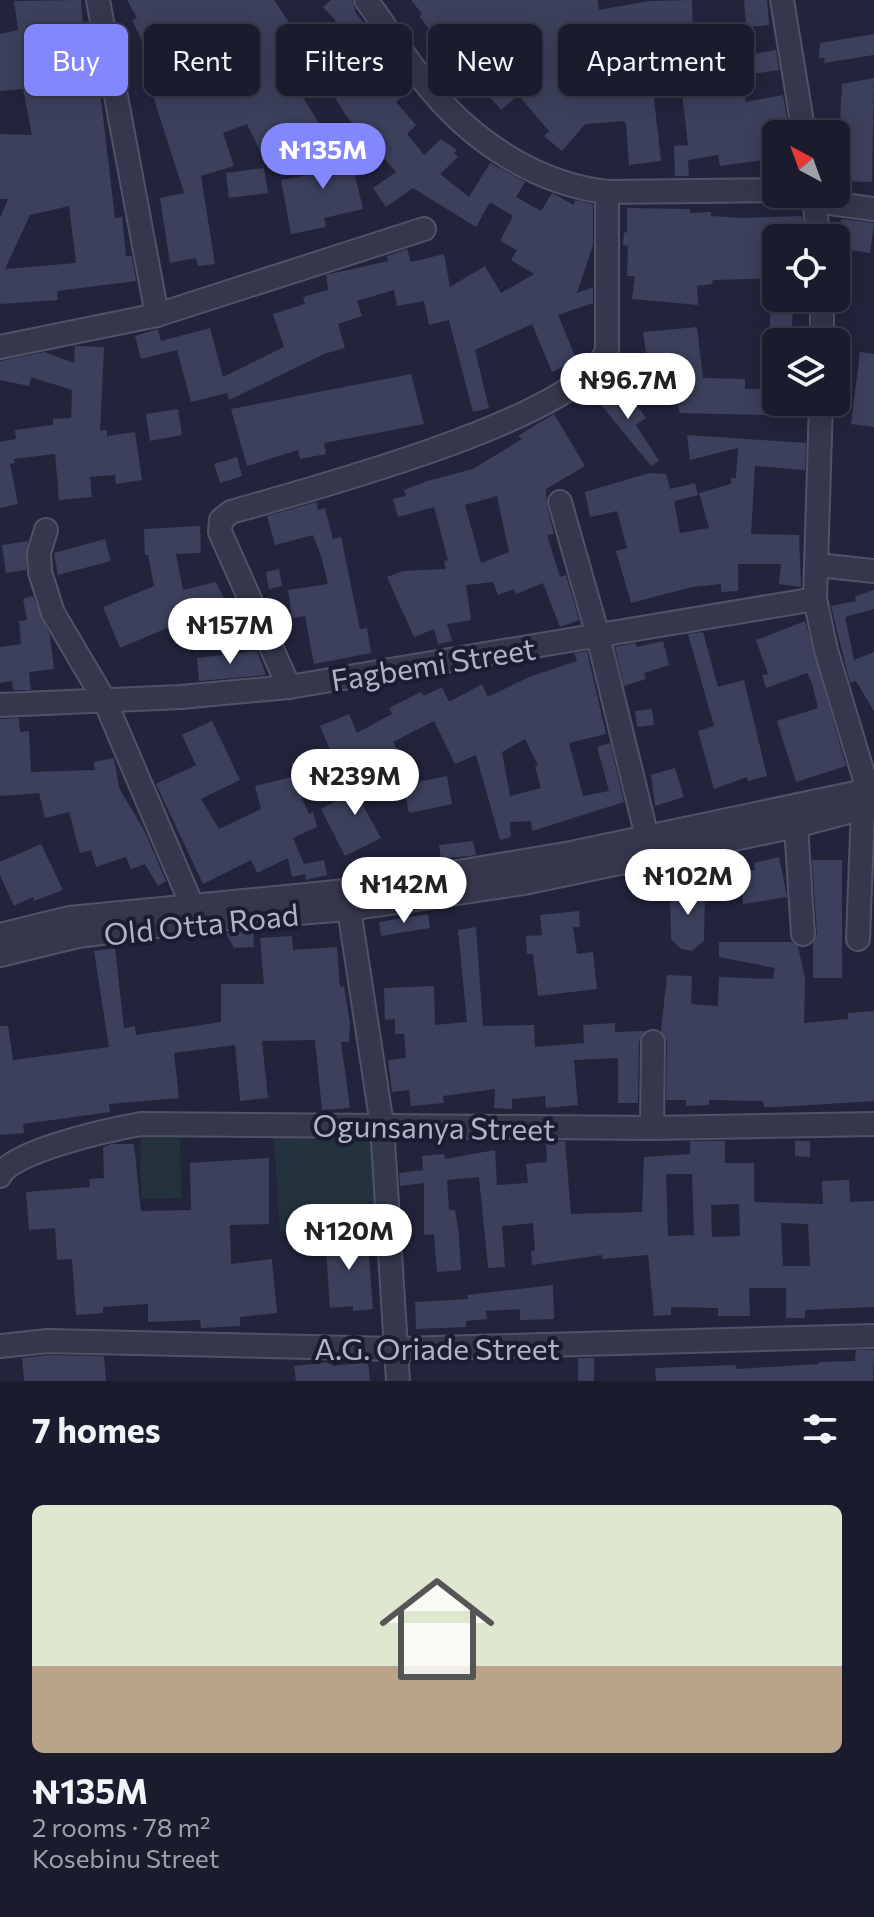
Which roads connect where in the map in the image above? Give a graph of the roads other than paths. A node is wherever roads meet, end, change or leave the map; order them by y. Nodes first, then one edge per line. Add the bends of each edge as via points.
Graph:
1 (98, 0) edge
2 (366, 0) edge
3 (782, 0) edge
4 (802, 120) edge
5 (762, 190) edge
6 (607, 192) junction
7 (850, 204) edge
8 (874, 209) edge
9 (424, 229) dead end
10 (157, 315) junction
11 (0, 347) edge
12 (821, 416) edge
13 (560, 502) dead end
14 (46, 530) dead end
15 (817, 565) junction
16 (874, 571) edge
17 (815, 599) junction
18 (598, 636) junction
19 (289, 687) junction
20 (105, 701) junction
21 (0, 705) edge
22 (870, 798) edge
23 (796, 826) junction
24 (647, 837) junction
25 (573, 862) junction
26 (191, 903) junction
27 (349, 909) junction
28 (803, 934) dead end
29 (0, 935) edge
30 (858, 939) dead end
31 (0, 955) edge
32 (653, 1042) dead end
33 (874, 1124) edge
34 (382, 1125) junction
35 (652, 1128) junction
36 (1, 1173) edge
37 (874, 1336) edge
38 (0, 1346) edge
39 (396, 1349) junction
40 (398, 1381) edge

1 - 10 street
2 - 6 street via 430,89 504,155 557,181
3 - 4 street
5 - 6 street
6 - 19 street via 607,350 595,369 485,433 231,512 221,520 220,532
7 - 8 street
9 - 10 street
10 - 11 street
12 - 15 street
13 - 18 street
14 - 20 street via 40,572 53,613
15 - 16 street
15 - 17 street
17 - 18 street, Fagbemi Street
17 - 22 street
18 - 19 street, Fagbemi Street
18 - 24 street
19 - 20 street, Fagbemi Street
20 - 21 street, Fagbemi Street
20 - 26 street
22 - 23 street, Old Otta Road
22 - 24 street, Old Otta Road
22 - 30 street
23 - 25 street, Old Otta Road
23 - 28 street
24 - 25 street, Old Otta Road
25 - 26 street, Old Otta Road via 346,891
25 - 27 street, Old Otta Road
26 - 29 street, Old Otta Road via 69,918
27 - 31 street, Old Otta Road via 78,936
27 - 34 street
32 - 35 street
33 - 35 street, Ogunsanya Street
34 - 35 street, Ogunsanya Street
34 - 36 street, Ogunsanya Street via 141,1124 14,1161
34 - 39 street
37 - 39 street, A.G. Oriade Street
38 - 39 street, A.G. Oriade Street via 48,1341
39 - 40 street

